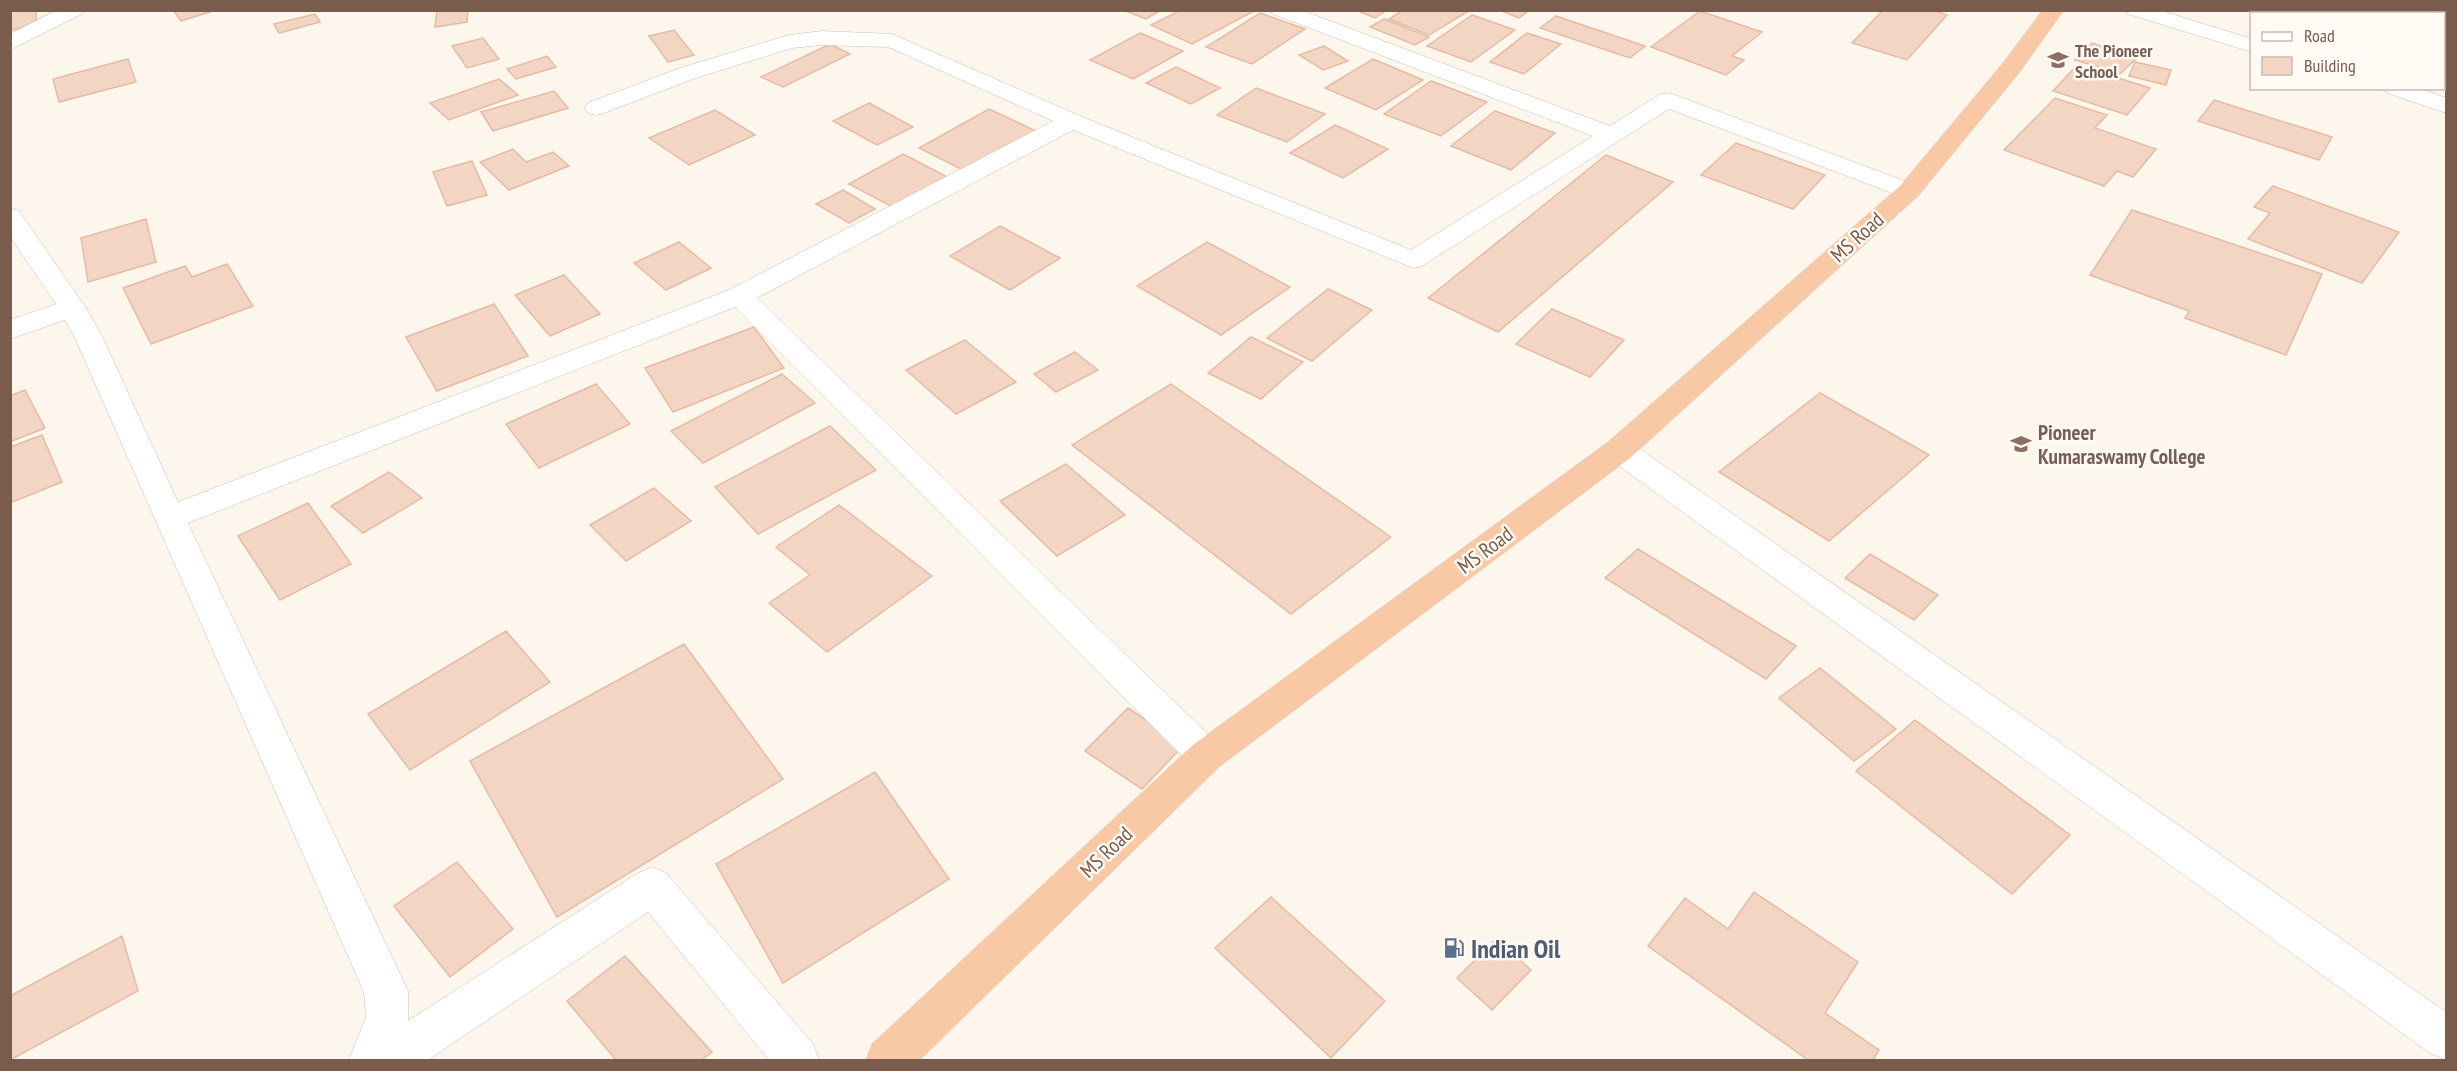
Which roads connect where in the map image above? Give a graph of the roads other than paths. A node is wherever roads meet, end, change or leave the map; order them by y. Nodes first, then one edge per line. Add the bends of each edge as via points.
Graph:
1 (75, 10) edge
2 (1280, 10) edge
3 (2054, 10) edge
4 (2134, 10) edge
5 (10, 44) edge
6 (2250, 45) edge
7 (2401, 90) edge
8 (2446, 106) edge
9 (596, 108) dead end
10 (1072, 121) junction
11 (1612, 135) junction
12 (1909, 191) junction
13 (10, 216) edge
14 (739, 296) junction
15 (72, 308) junction
16 (10, 330) edge
17 (1619, 450) junction
18 (169, 518) junction
19 (1206, 756) junction
20 (2446, 1038) edge
21 (371, 1060) edge
22 (389, 1060) edge
23 (797, 1060) edge
24 (888, 1060) edge

1 - 5 street
2 - 11 street
3 - 12 highway, MS Road
4 - 6 street
7 - 8 street
9 - 10 street via 685,74 789,42 822,38 892,41
10 - 11 street via 1413,260
10 - 14 street
11 - 12 street via 1667,100
12 - 17 highway, MS Road
13 - 15 street
14 - 18 street
14 - 19 street
15 - 16 street
15 - 18 street
17 - 19 highway, MS Road
17 - 20 street
18 - 21 street via 386,991 388,1017
19 - 24 highway, MS Road
22 - 23 street via 652,886

